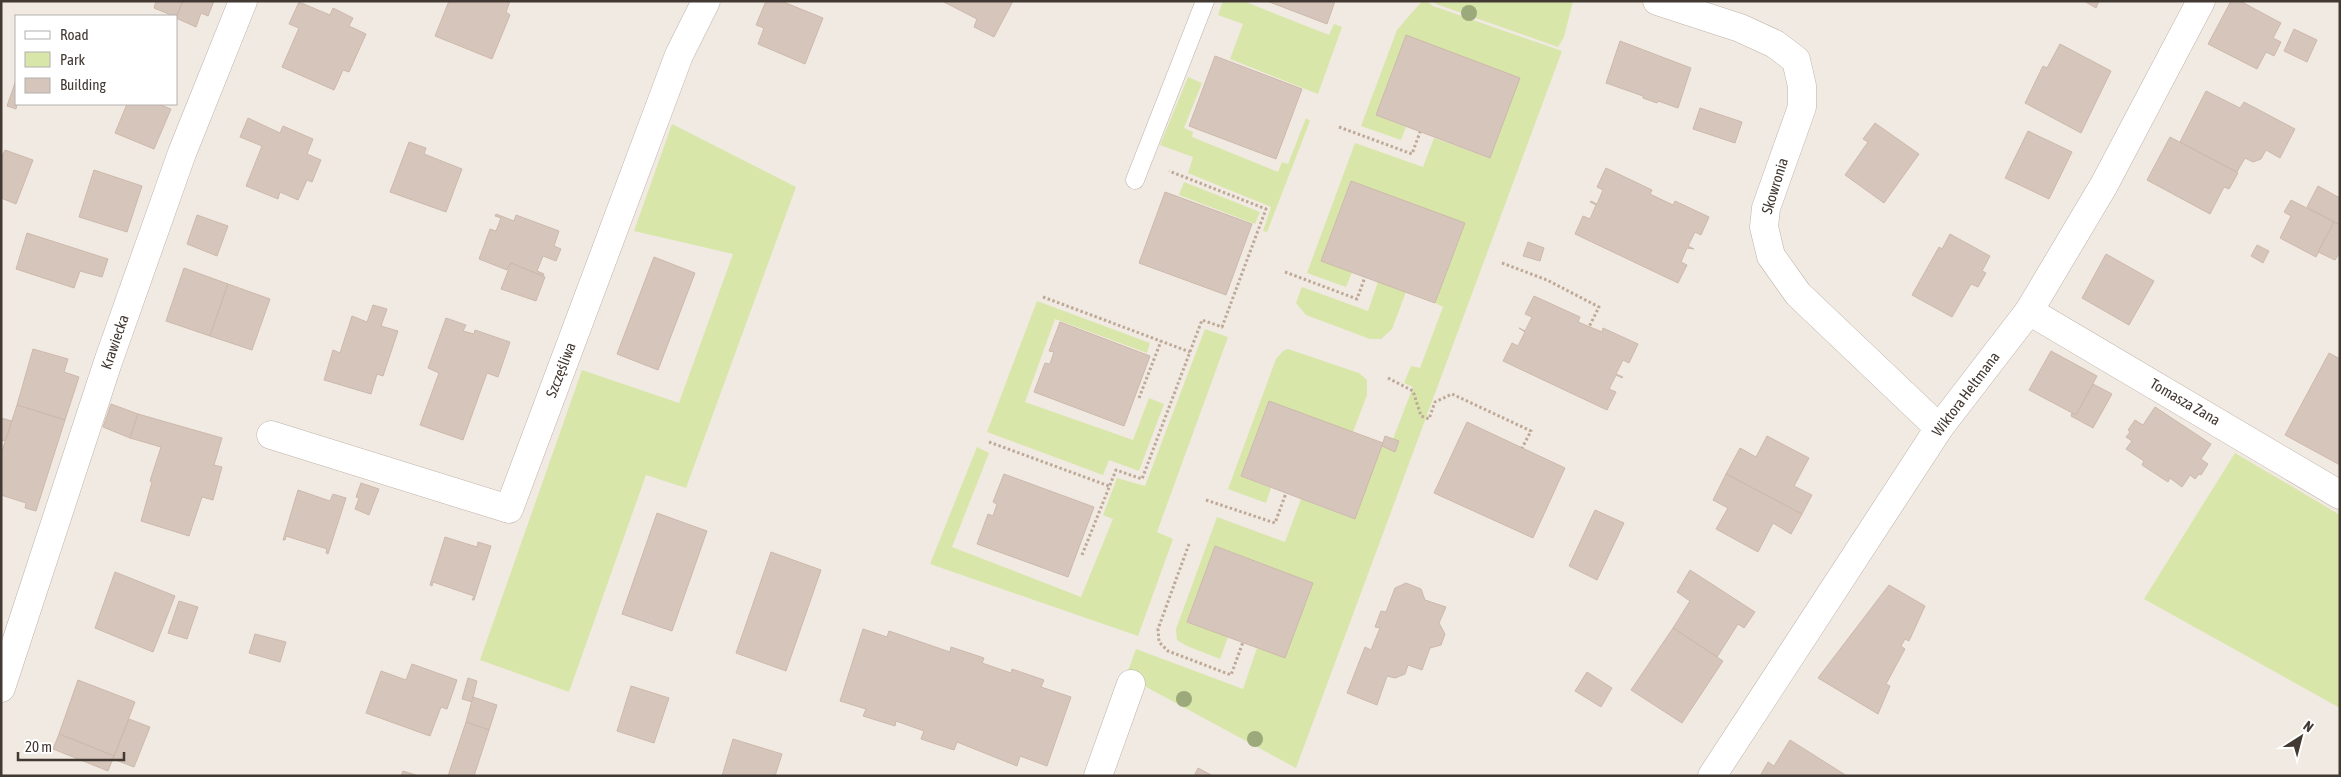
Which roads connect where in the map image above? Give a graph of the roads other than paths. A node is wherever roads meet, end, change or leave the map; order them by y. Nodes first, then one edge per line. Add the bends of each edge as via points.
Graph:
1 (243, 1) edge
2 (706, 1) edge
3 (1205, 1) edge
4 (1657, 1) edge
5 (2201, 1) edge
6 (1135, 180) dead end
7 (2029, 311) junction
8 (1939, 428) junction
9 (271, 435) dead end
10 (2340, 495) edge
11 (1131, 684) dead end
12 (1, 688) edge
13 (1098, 776) edge
14 (1712, 776) edge

1 - 12 street, Krawiecka via 182,154 108,362
2 - 9 street, Szczęśliwa via 679,55 508,509
3 - 6 lane
4 - 8 street, Skowronia via 1740,28 1775,44 1796,60 1802,86 1802,107 1766,208 1764,227 1771,256 1798,294
5 - 7 street, Wiktora Heltmana via 2104,185
7 - 8 street, Wiktora Heltmana
7 - 10 street, Tomasza Zana
8 - 14 street, Wiktora Heltmana
11 - 13 street

